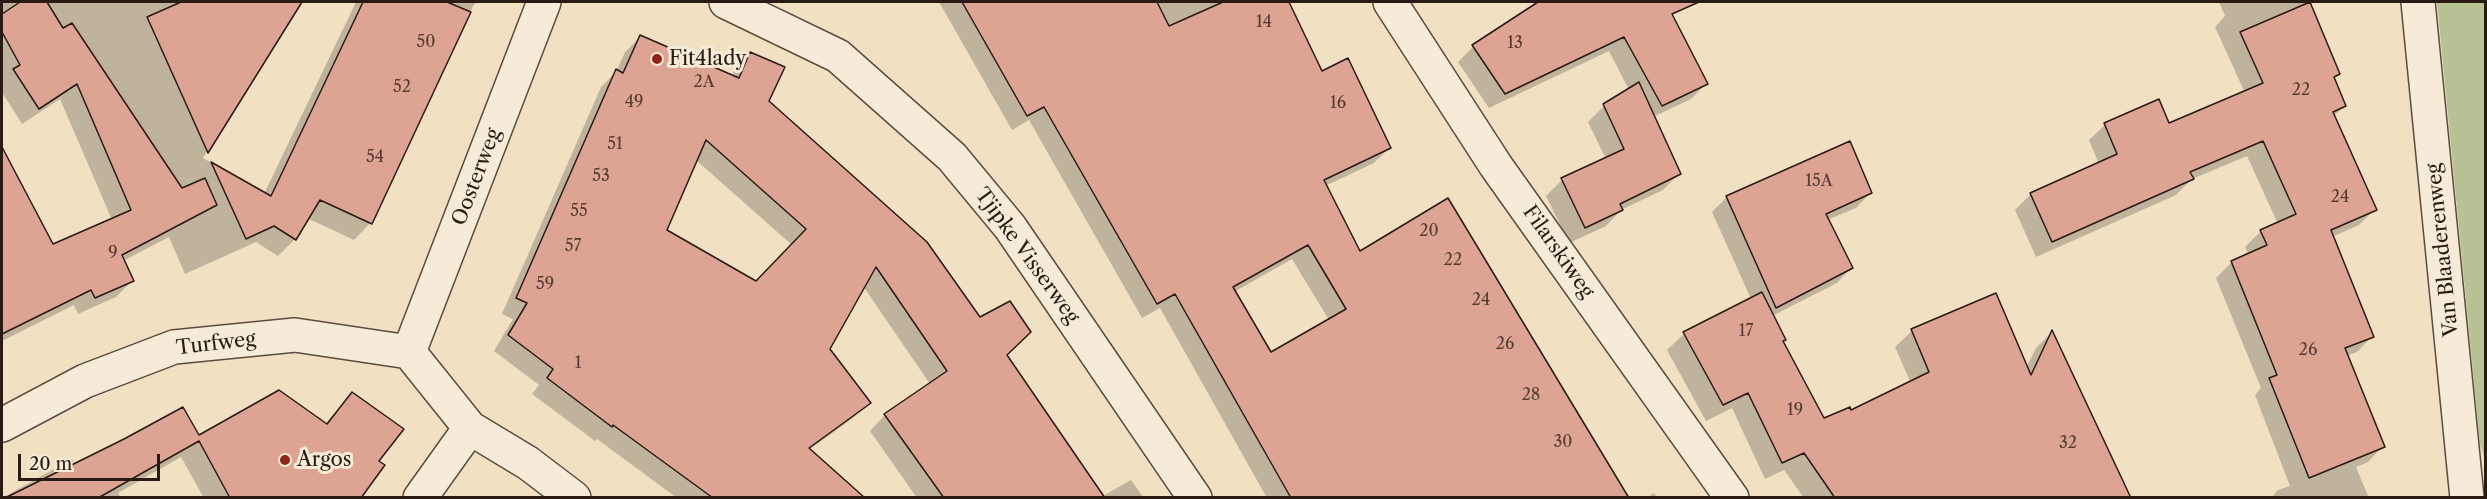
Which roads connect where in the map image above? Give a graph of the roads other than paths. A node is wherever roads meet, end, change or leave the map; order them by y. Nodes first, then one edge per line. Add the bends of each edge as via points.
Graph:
1 (544, 2) edge
2 (726, 2) edge
3 (1390, 2) edge
4 (2418, 2) edge
5 (409, 352) junction
6 (2, 425) edge
7 (470, 428) junction
8 (420, 498) edge
9 (574, 498) edge
10 (1195, 498) edge
11 (1732, 498) edge
12 (2467, 498) edge

1 - 5 street, Oosterweg
2 - 10 street, Tjipke Visserweg via 838,56 952,157 1010,227
3 - 11 street, Filarskiweg via 1496,166
4 - 12 street, Van Blaaderenweg
5 - 6 street, Turfweg via 295,335 174,347 85,381
5 - 7 street
7 - 8 street
7 - 9 street via 528,463

